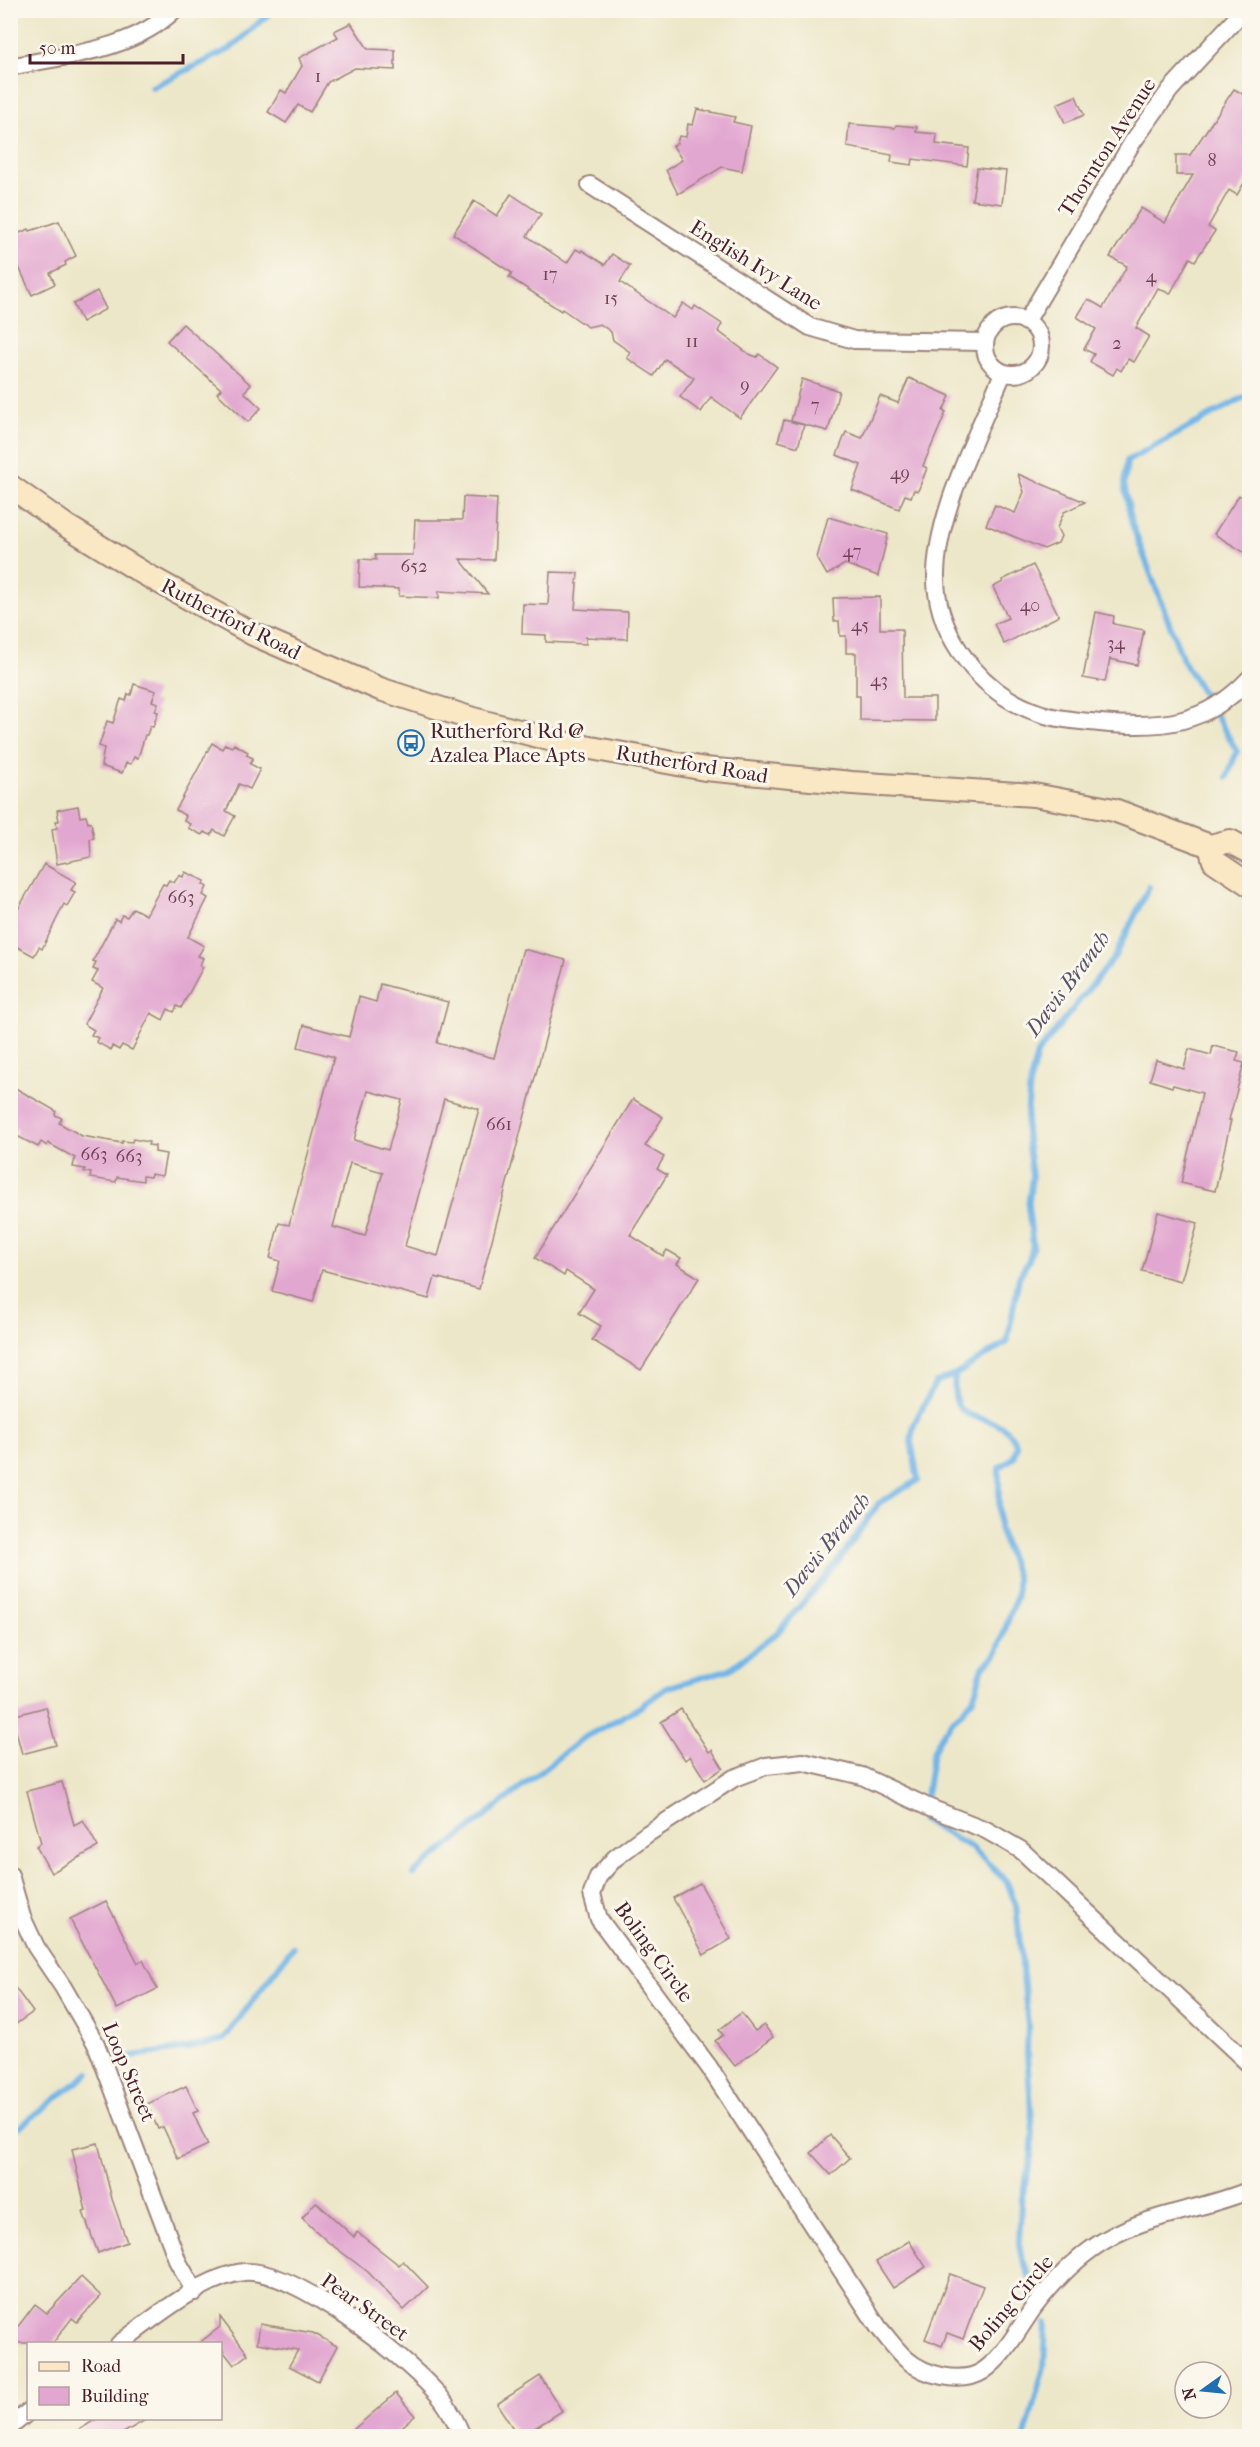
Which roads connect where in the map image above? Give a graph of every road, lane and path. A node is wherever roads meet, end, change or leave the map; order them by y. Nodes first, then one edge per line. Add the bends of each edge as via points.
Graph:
1 (174, 10) edge
2 (1244, 10) edge
3 (10, 67) edge
4 (590, 185) dead end
5 (1026, 322) junction
6 (985, 342) junction
7 (1003, 373) junction
8 (10, 486) edge
9 (1250, 678) edge
10 (1210, 846) junction
11 (1250, 852) edge
12 (1250, 885) edge
13 (10, 1875) edge
14 (1250, 2065) edge
15 (1250, 2190) edge
16 (195, 2292) junction
17 (120, 2342) edge
18 (27, 2413) edge
19 (10, 2427) edge
20 (462, 2436) edge

1 - 3 street via 145,32 124,41
2 - 5 street, Thornton Avenue via 1170,90 1132,143
4 - 6 street, English Ivy Lane via 810,327 854,340
5 - 6 street via 1011,318 997,323
5 - 7 street via 1039,335 1040,354 1022,374
6 - 7 street via 988,361
7 - 9 street via 952,498 938,546 939,601 958,650 992,688 1025,708 1043,715 1112,724 1158,726 1201,715
8 - 10 street, Rutherford Road via 143,573 253,634 405,699 564,743 658,762 779,777 1007,792 1074,802 1114,810
10 - 11 street, Rutherford Road via 1230,841
10 - 12 street via 1214,861
13 - 16 street, Loop Street via 36,1947 96,2044 178,2262
14 - 15 street, Boling Circle via 1021,1850 986,1830 862,1776 830,1767 794,1762 766,1766 734,1778 615,1858 598,1877 592,1894 599,1919 610,1936 709,2067 879,2328 908,2361 940,2375 966,2377 982,2371 1083,2255 1128,2228
16 - 17 street, Pear Street
16 - 20 street, Pear Street via 222,2277 253,2272 331,2306 396,2354 435,2391 454,2415
18 - 19 street

